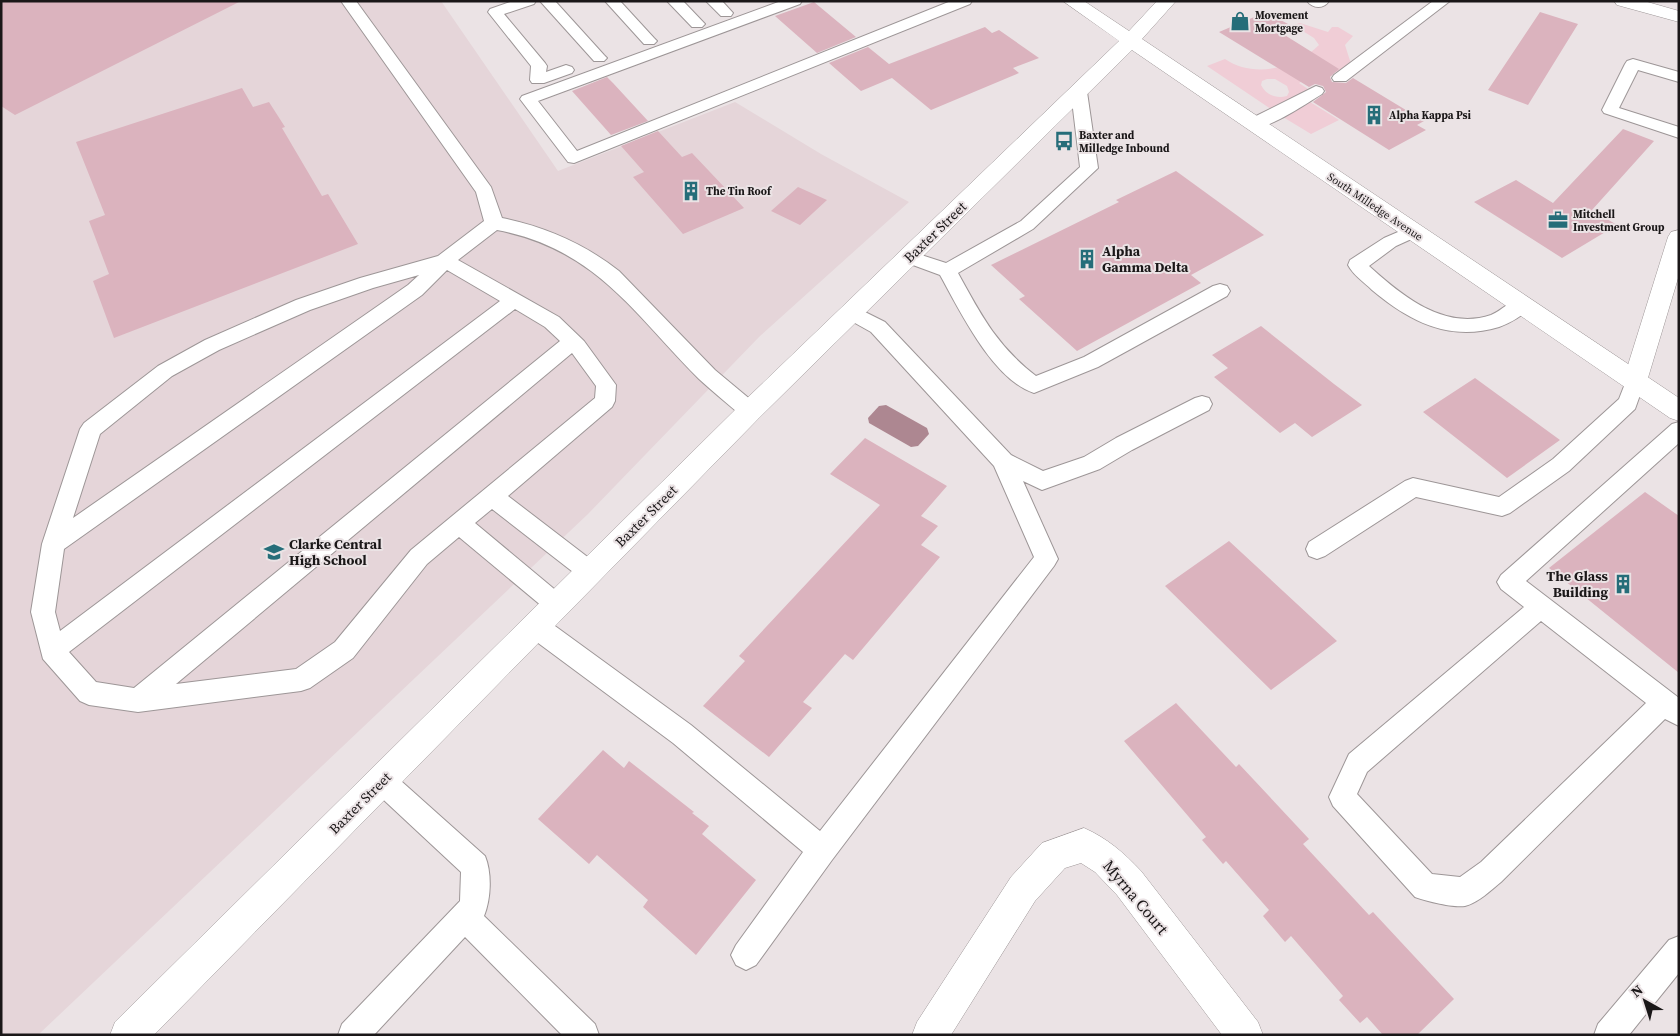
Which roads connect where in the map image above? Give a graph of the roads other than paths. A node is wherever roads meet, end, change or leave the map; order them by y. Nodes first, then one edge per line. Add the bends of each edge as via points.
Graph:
1 (348, 1) edge
2 (529, 1) edge
3 (547, 1) edge
4 (612, 1) edge
5 (674, 1) edge
6 (713, 1) edge
7 (760, 1) edge
8 (795, 1) edge
9 (966, 1) edge
10 (1072, 1) edge
11 (1167, 1) edge
12 (1314, 1) edge
13 (1322, 1) edge
14 (1444, 1) edge
15 (1623, 1) edge
16 (726, 13) junction
17 (1679, 17) edge
18 (697, 24) junction
19 (1131, 40) junction
20 (649, 41) junction
21 (599, 58) junction
22 (1679, 77) edge
23 (1340, 78) dead end
24 (1079, 92) junction
25 (1316, 92) dead end
26 (1254, 124) junction
27 (1679, 133) edge
28 (494, 223) junction
29 (1412, 232) junction
30 (1679, 237) edge
31 (909, 257) junction
32 (445, 261) junction
33 (947, 271) junction
34 (1220, 291) dead end
35 (514, 300) junction
36 (1521, 305) junction
37 (853, 313) junction
38 (572, 342) junction
39 (1635, 381) junction
40 (1202, 404) dead end
41 (750, 411) junction
42 (1679, 411) edge
43 (1679, 430) edge
44 (1003, 461) junction
45 (492, 496) junction
46 (459, 523) junction
47 (53, 544) junction
48 (1317, 550) dead end
49 (590, 572) junction
50 (557, 605) junction
51 (1540, 607) junction
52 (535, 626) junction
53 (52, 651) junction
54 (138, 700) junction
55 (1671, 708) edge
56 (382, 781) junction
57 (822, 850) junction
58 (465, 918) junction
59 (1679, 950) edge
60 (746, 954) dead end
61 (128, 1035) edge
62 (353, 1035) edge
63 (584, 1035) edge
64 (930, 1035) edge
65 (1245, 1035) edge
66 (1608, 1035) edge

1 - 28 lane via 485,191
2 - 21 lane via 495,12 539,66 538,80
3 - 21 lane
4 - 20 lane
5 - 18 lane
6 - 16 lane
7 - 16 lane
8 - 9 lane via 528,100 574,158
10 - 19 main road, South Milledge Avenue
11 - 19 main road, Baxter Street
12 - 13 lane
14 - 23 lane
15 - 17 main road
16 - 18 lane
18 - 20 lane
19 - 24 main road, Baxter Street
19 - 26 main road, South Milledge Avenue
20 - 21 lane
22 - 27 lane via 1632,64 1610,110
24 - 31 main road, Baxter Street
24 - 33 lane via 1090,168 1027,225
25 - 26 lane
26 - 29 main road, South Milledge Avenue
28 - 32 lane
28 - 41 lane via 557,240 597,263 708,375
29 - 36 main road, South Milledge Avenue
29 - 36 lane via 1390,242 1358,265 1385,291 1430,320 1460,327 1496,321
30 - 39 main road
31 - 33 lane
31 - 37 main road, Baxter Street
32 - 35 lane
32 - 47 lane via 415,290
32 - 47 lane via 303,305 212,345 165,371 91,429
33 - 34 lane via 982,333 1011,367 1034,385 1091,362
35 - 38 lane via 552,322
35 - 53 lane
36 - 39 main road, South Milledge Avenue
37 - 41 main road, Baxter Street
37 - 44 lane via 878,327
38 - 45 lane via 606,385 605,401
38 - 54 lane
39 - 42 main road, South Milledge Avenue
39 - 48 lane via 1628,404 1561,465 1502,507 1414,487
40 - 44 lane via 1092,463 1042,481
41 - 49 main road, Baxter Street
43 - 51 lane via 1509,582
44 - 57 lane via 1046,559
45 - 46 lane
45 - 49 lane
46 - 50 lane
46 - 54 lane via 419,557 344,650 301,680
47 - 53 lane via 43,612
49 - 50 main road, Baxter Street
50 - 52 main road, Baxter Street
51 - 55 lane
51 - 55 lane via 1358,763 1342,797 1425,886 1464,892 1491,872
52 - 56 main road, Baxter Street
52 - 57 lane via 682,734
53 - 54 lane via 89,693
56 - 58 lane via 475,866 474,907
56 - 61 main road, Baxter Street
57 - 60 lane
58 - 62 lane
58 - 63 lane
59 - 66 lane
64 - 65 main road, Myrna Court via 1024,889 1054,855 1084,845 1107,860 1129,883

